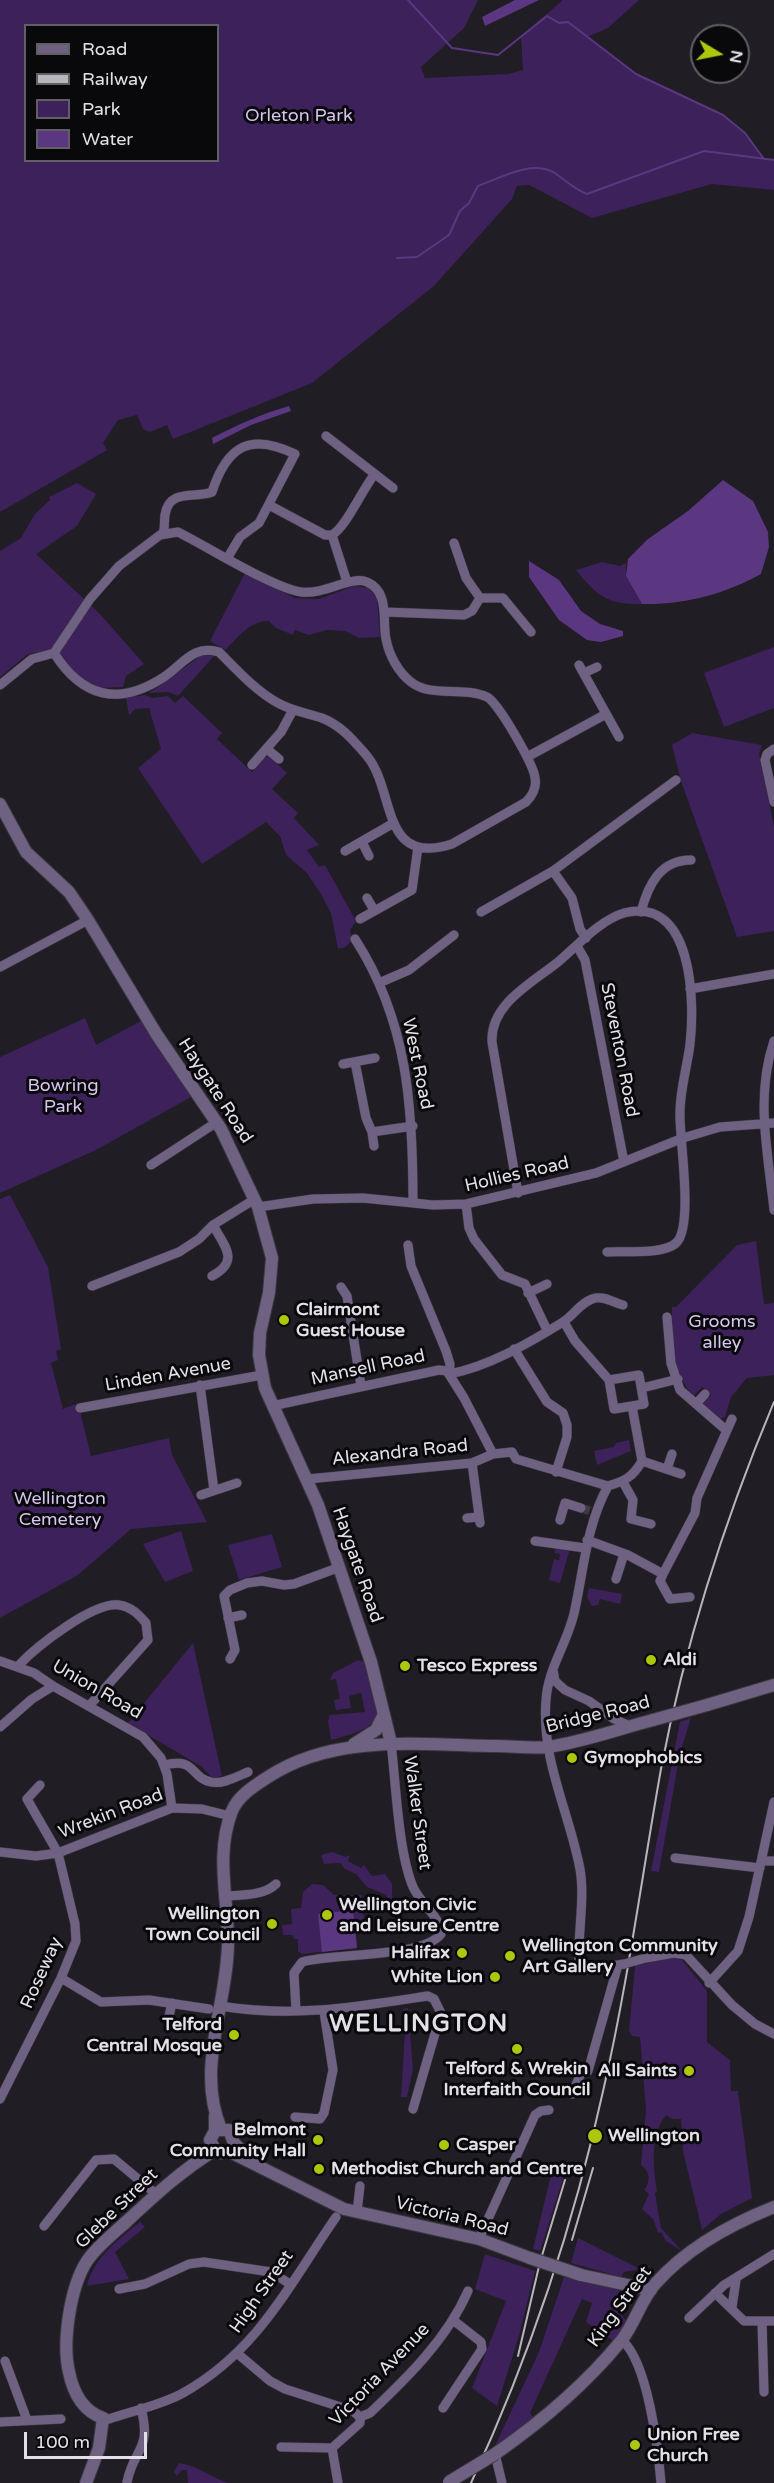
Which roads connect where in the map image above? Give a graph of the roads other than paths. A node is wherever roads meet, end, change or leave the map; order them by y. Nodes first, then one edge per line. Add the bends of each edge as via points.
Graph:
1 (326, 436) dead end
2 (374, 475) junction
3 (393, 488) dead end
4 (269, 505) junction
5 (163, 534) junction
6 (332, 535) junction
7 (454, 543) dead end
8 (228, 557) junction
9 (347, 582) junction
10 (480, 598) junction
11 (385, 612) junction
12 (531, 632) dead end
13 (54, 653) junction
14 (597, 667) dead end
15 (0, 686) edge
16 (292, 710) junction
17 (606, 714) junction
18 (619, 737) dead end
19 (267, 748) junction
20 (774, 749) edge
21 (527, 757) junction
22 (279, 759) dead end
23 (252, 765) dead end
24 (676, 780) dead end
25 (774, 802) edge
26 (0, 804) edge
27 (392, 824) junction
28 (362, 842) junction
29 (418, 847) junction
30 (345, 850) dead end
31 (369, 856) dead end
32 (691, 860) dead end
33 (553, 871) junction
34 (367, 898) dead end
35 (374, 910) junction
36 (481, 912) dead end
37 (641, 912) junction
38 (360, 919) dead end
39 (88, 920) junction
40 (454, 935) dead end
41 (586, 938) junction
42 (355, 939) dead end
43 (578, 946) junction
44 (0, 967) edge
45 (774, 975) edge
46 (379, 983) junction
47 (690, 989) junction
48 (774, 1041) edge
49 (375, 1058) dead end
50 (355, 1062) junction
51 (343, 1064) dead end
52 (217, 1122) junction
53 (769, 1123) edge
54 (413, 1126) junction
55 (372, 1132) junction
56 (683, 1138) junction
57 (374, 1146) dead end
58 (624, 1162) junction
59 (151, 1165) dead end
60 (518, 1193) junction
61 (257, 1203) junction
62 (413, 1203) junction
63 (466, 1204) junction
64 (774, 1210) edge
65 (213, 1225) junction
66 (408, 1245) dead end
67 (607, 1252) dead end
68 (212, 1276) dead end
69 (96, 1280) dead end
70 (547, 1284) dead end
71 (341, 1287) dead end
72 (528, 1293) junction
73 (623, 1305) dead end
74 (667, 1317) dead end
75 (564, 1322) junction
76 (547, 1330) junction
77 (514, 1349) junction
78 (448, 1372) junction
79 (262, 1375) junction
80 (678, 1378) junction
81 (609, 1380) junction
82 (200, 1384) junction
83 (361, 1386) junction
84 (642, 1388) junction
85 (705, 1394) dead end
86 (696, 1404) junction
87 (272, 1406) junction
88 (632, 1406) junction
89 (80, 1408) dead end
90 (732, 1419) dead end
91 (726, 1430) junction
92 (493, 1454) junction
93 (672, 1454) dead end
94 (642, 1461) junction
95 (472, 1463) junction
96 (667, 1469) junction
97 (556, 1472) junction
98 (681, 1474) dead end
99 (308, 1479) junction
100 (623, 1482) junction
101 (237, 1483) dead end
102 (608, 1486) junction
103 (214, 1490) junction
104 (201, 1495) dead end
105 (590, 1510) junction
106 (467, 1518) dead end
107 (560, 1520) dead end
108 (651, 1524) dead end
109 (535, 1541) dead end
110 (586, 1544) junction
111 (626, 1554) junction
112 (340, 1567) junction
113 (663, 1574) junction
114 (616, 1579) dead end
115 (690, 1597) dead end
116 (242, 1615) dead end
117 (228, 1618) junction
118 (230, 1659) dead end
119 (0, 1660) edge
120 (19, 1665) junction
121 (553, 1668) junction
122 (774, 1685) edge
123 (53, 1686) junction
124 (565, 1690) junction
125 (546, 1700) junction
126 (89, 1706) junction
127 (383, 1716) junction
128 (630, 1726) junction
129 (0, 1727) edge
130 (391, 1743) junction
131 (546, 1747) junction
132 (345, 1749) junction
133 (164, 1765) junction
134 (248, 1772) dead end
135 (40, 1785) dead end
136 (774, 1802) edge
137 (172, 1808) junction
138 (230, 1816) junction
139 (0, 1852) edge
140 (58, 1854) junction
141 (675, 1858) dead end
142 (774, 1861) edge
143 (761, 1864) junction
144 (276, 1884) dead end
145 (224, 1896) junction
146 (621, 1964) junction
147 (61, 1978) junction
148 (710, 1983) junction
149 (172, 2003) junction
150 (214, 2007) junction
151 (296, 2011) junction
152 (324, 2012) junction
153 (169, 2016) dead end
154 (774, 2034) edge
155 (572, 2094) dead end
156 (0, 2099) edge
157 (413, 2109) dead end
158 (549, 2110) dead end
159 (295, 2117) dead end
160 (218, 2130) junction
161 (213, 2147) junction
162 (231, 2147) junction
163 (360, 2186) dead end
164 (156, 2194) junction
165 (774, 2207) edge
166 (357, 2212) junction
167 (336, 2217) dead end
168 (44, 2226) dead end
169 (479, 2239) junction
170 (761, 2247) dead end
171 (771, 2255) edge
172 (736, 2280) junction
173 (290, 2284) junction
174 (119, 2289) dead end
175 (651, 2290) junction
176 (468, 2292) dead end
177 (716, 2293) junction
178 (732, 2307) junction
179 (689, 2318) dead end
180 (453, 2320) junction
181 (774, 2321) edge
182 (762, 2322) junction
183 (622, 2340) junction
184 (238, 2354) junction
185 (5, 2361) dead end
186 (764, 2392) dead end
187 (141, 2408) junction
188 (443, 2408) dead end
189 (360, 2417) junction
190 (103, 2418) junction
191 (61, 2419) dead end
192 (27, 2420) junction
193 (0, 2422) edge
194 (281, 2447) dead end
195 (332, 2448) junction
196 (495, 2454) junction
197 (127, 2482) edge
198 (448, 2482) edge
199 (86, 2483) edge
200 (338, 2483) edge
201 (502, 2483) edge
202 (662, 2483) edge

1 - 2 street
2 - 3 street
2 - 6 street via 339,531
4 - 5 street via 295,454 261,442 236,450 221,465 212,492 175,497 168,505
4 - 6 street via 325,535
4 - 8 street via 259,523 235,544
5 - 8 street via 178,532
5 - 13 street via 120,566 90,599
6 - 9 street
7 - 10 street via 466,578
8 - 9 street via 298,592 329,590
9 - 11 street via 358,580 372,585 382,597
10 - 11 street via 472,611 464,615
10 - 12 street via 503,598
11 - 21 street via 391,657 411,682 423,688 477,693 492,699
13 - 15 street via 32,659
13 - 16 street via 82,686 95,693 109,694 144,687 208,648 219,652 270,698
14 - 17 street via 582,669
16 - 19 street via 289,721
16 - 27 street via 324,719 348,734 375,771
17 - 18 street
17 - 21 street
19 - 22 street
19 - 23 street
20 - 25 street via 765,760
21 - 29 street via 535,776 532,796 526,802 452,844
24 - 33 street
26 - 39 street, Haygate Road via 26,852 69,892
27 - 28 street
27 - 29 street via 403,838
28 - 30 street
28 - 31 street
29 - 35 street via 412,890
32 - 37 street via 678,860 651,881
33 - 36 street
33 - 41 street via 572,898
34 - 35 street
35 - 38 street
37 - 41 street via 622,914
37 - 47 street via 664,920 680,937
39 - 44 street
39 - 52 street, Haygate Road
40 - 46 street via 409,970
41 - 43 street
42 - 46 street, West Road
43 - 58 street, Steventon Road via 585,960
43 - 60 street via 500,1011 491,1030
45 - 47 street
46 - 54 street, West Road via 399,1041
47 - 56 street via 690,1045 680,1104
48 - 53 street via 763,1085
49 - 50 street
50 - 51 street
50 - 55 street
52 - 59 street
52 - 61 street, Haygate Road
53 - 56 street, Hollies Road via 720,1127
53 - 64 street
54 - 55 street
54 - 62 street, West Road
55 - 57 street
56 - 58 street, Hollies Road
56 - 67 street via 684,1215 676,1244 664,1250
58 - 60 street, Hollies Road
60 - 63 street, Hollies Road
61 - 62 street, Hollies Road via 363,1198
61 - 65 street
61 - 79 street, Haygate Road via 272,1258 260,1333
62 - 63 street, Hollies Road
63 - 72 street via 474,1239 502,1275 525,1284
65 - 68 street via 228,1252 229,1262
65 - 69 street via 179,1252
66 - 78 street via 411,1266 446,1351
70 - 72 street
71 - 83 street via 347,1296
72 - 76 street
73 - 75 street via 592,1299
74 - 80 street via 671,1363
75 - 76 street
75 - 81 street
76 - 77 street
77 - 78 street via 471,1370
77 - 97 street via 547,1402 563,1413 567,1437
78 - 83 street, Mansell Road via 439,1370
78 - 92 street, Mansell Road
79 - 82 street, Linden Avenue
79 - 87 street, Haygate Road
80 - 84 street
80 - 86 street via 680,1390
81 - 84 street via 639,1375
81 - 88 street via 614,1409
82 - 89 street, Linden Avenue
82 - 103 street
83 - 87 street, Mansell Road
84 - 88 street via 644,1404
85 - 86 street
86 - 91 street
87 - 99 street, Haygate Road
88 - 94 street
90 - 91 street
91 - 113 street via 697,1498 695,1513
92 - 95 street, Alexandra Road
92 - 97 street via 512,1452 516,1459
93 - 96 street
94 - 96 street
94 - 100 street via 635,1474
95 - 99 street, Alexandra Road
95 - 106 street via 480,1520
96 - 98 street
97 - 102 street
99 - 112 street, Haygate Road
100 - 102 street
100 - 108 street via 633,1500 631,1519
101 - 103 street
102 - 105 street
103 - 104 street
105 - 107 street via 565,1503
105 - 110 street
109 - 110 street via 549,1548
110 - 111 street
110 - 121 street via 575,1608
111 - 113 street
111 - 114 street
112 - 117 street via 294,1584 262,1581 230,1590 224,1596
112 - 127 street, Haygate Road via 371,1662
113 - 115 street via 660,1581 666,1600
116 - 117 street
117 - 118 street via 235,1650
119 - 120 street, Union Road
120 - 123 street, Union Road
120 - 126 street via 33,1650 97,1610 121,1605 137,1612 149,1629 145,1646
121 - 124 street via 555,1681
121 - 125 street
122 - 128 street, Bridge Road, bridge
123 - 126 street, Union Road
123 - 129 street
124 - 125 street
124 - 128 street
125 - 131 street
126 - 133 street, Union Road via 143,1737
127 - 130 street, Haygate Road
127 - 132 street via 368,1737
128 - 131 street, Bridge Road
130 - 131 street, Bridge Road
130 - 132 street
130 - 151 street, Walker Street via 408,1872 417,1896 441,1931 435,1940 406,1948 301,1963 294,1973
131 - 146 street via 580,1870 579,1960 586,1970
132 - 138 street via 299,1760 276,1771 247,1792
133 - 134 street via 187,1764 214,1783
133 - 137 street, Union Road
135 - 140 street, Roseway via 27,1799
136 - 143 street
137 - 138 street, Wrekin Road via 202,1809
137 - 140 street, Wrekin Road
138 - 145 street via 224,1851
139 - 140 street, Wrekin Road
140 - 147 street, Roseway via 76,1935 74,1950
141 - 143 street
142 - 143 street
143 - 148 street via 738,1951
144 - 145 street via 257,1893
145 - 150 street via 228,1941
146 - 148 street, bridge via 668,1953 684,1954
146 - 155 street via 588,2071 582,2071
147 - 149 street via 101,2002
147 - 156 street, Roseway
148 - 154 street via 746,2017
149 - 150 street
149 - 153 street
150 - 151 street
150 - 160 street via 210,2093
151 - 152 street
152 - 157 street via 428,1996 438,2004 441,2013
152 - 159 street via 333,2070 324,2113 320,2119
158 - 169 street via 535,2115
160 - 161 street via 211,2136
160 - 162 street, Victoria Road via 231,2133
161 - 162 street, Victoria Road via 221,2152
161 - 164 street, Glebe Street
162 - 166 street, Victoria Road via 306,2191
163 - 166 street
164 - 168 street via 114,2159 96,2160
164 - 190 street, Glebe Street via 88,2260 74,2292 67,2363 73,2390 82,2403
165 - 175 street, King Street via 706,2241
166 - 169 street, Victoria Road
167 - 173 street, High Street
169 - 175 street, Victoria Road, bridge via 581,2275
170 - 171 street
171 - 172 street
172 - 177 street
172 - 178 street
173 - 174 street via 271,2272 204,2262 189,2264 145,2284
173 - 184 street, High Street via 268,2320
175 - 183 street, King Street
176 - 180 street, Victoria Avenue
177 - 178 street
177 - 179 street
178 - 182 street via 744,2321
180 - 188 street via 481,2342 482,2349
180 - 189 street, Victoria Avenue via 410,2373 370,2413
181 - 182 street
182 - 186 street
183 - 196 street, King Street via 549,2413
183 - 202 street via 632,2349 653,2422
184 - 187 street, High Street via 182,2394
184 - 189 street via 285,2389 353,2410
185 - 192 street
187 - 190 street, High Street
187 - 197 street via 144,2442
189 - 195 street, Victoria Avenue via 360,2422
190 - 199 street via 99,2448
191 - 192 street
192 - 193 street
194 - 195 street, Victoria Avenue
195 - 200 street, Victoria Avenue
196 - 198 street, King Street, bridge
196 - 201 street

